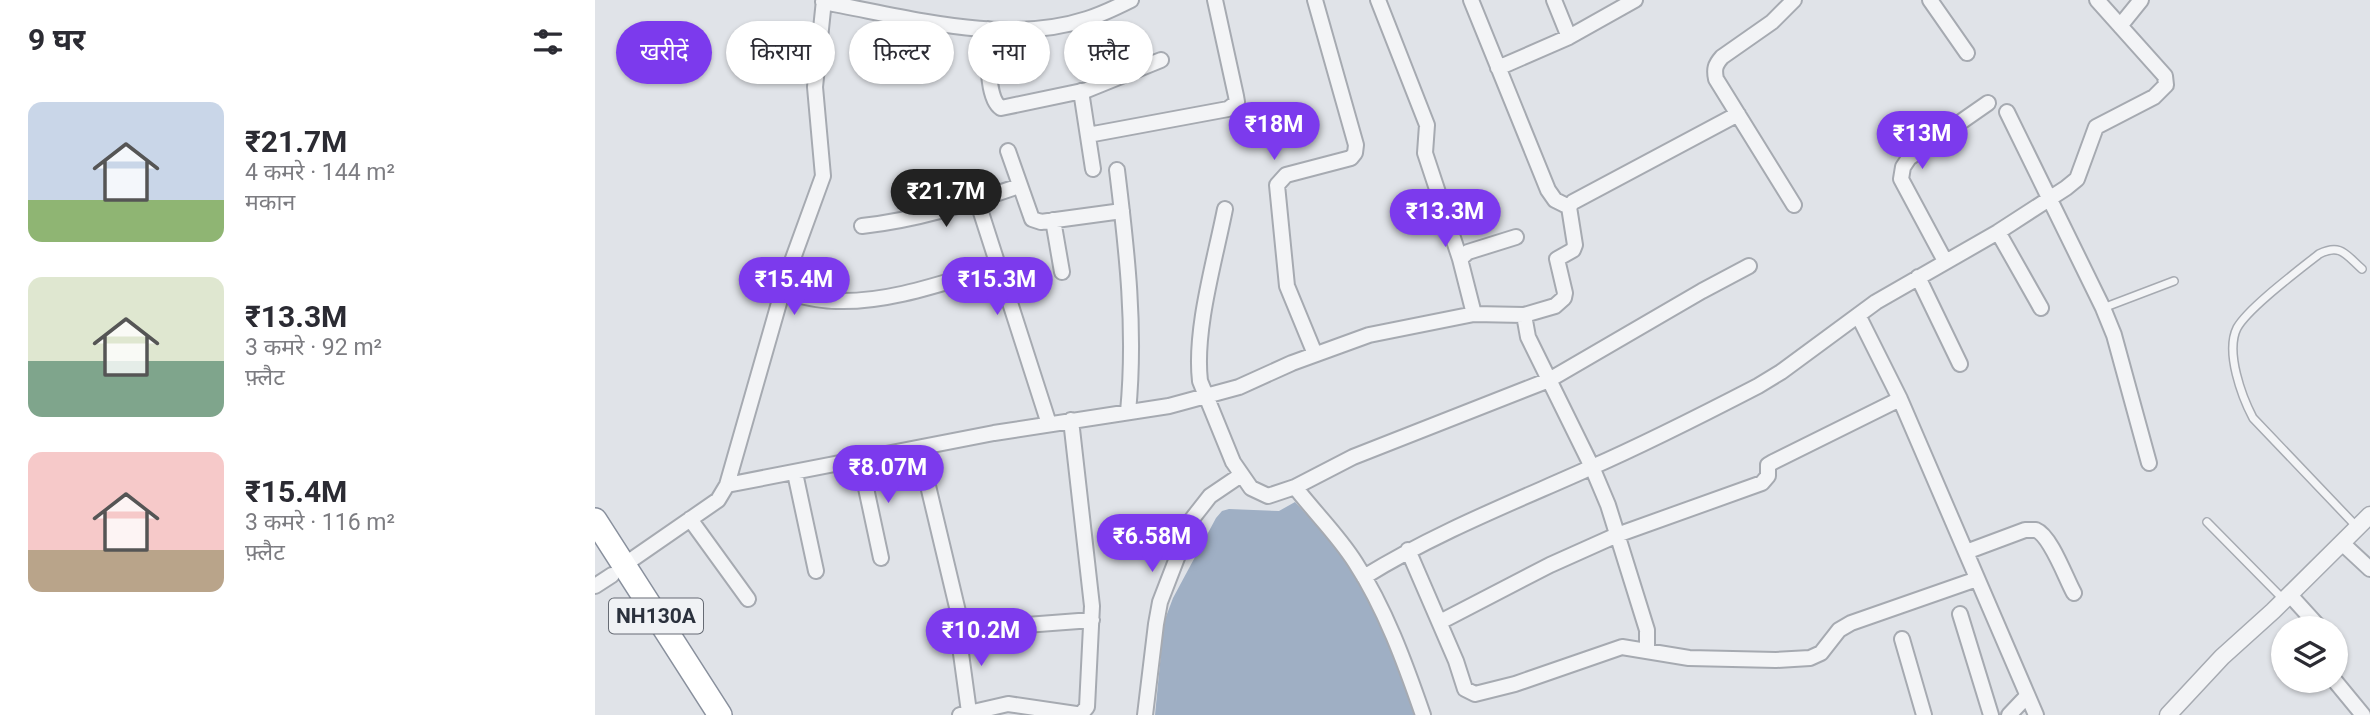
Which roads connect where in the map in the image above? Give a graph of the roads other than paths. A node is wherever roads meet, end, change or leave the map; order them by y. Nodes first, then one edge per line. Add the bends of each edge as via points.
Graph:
1 (1131, 0) edge
2 (1215, 0) edge
3 (1315, 0) edge
4 (1378, 0) edge
5 (1471, 0) edge
6 (1553, 0) edge
7 (1635, 0) edge
8 (1794, 0) edge
9 (1930, 0) edge
10 (2097, 0) edge
11 (2141, 0) edge
12 (823, 1) edge
13 (2120, 26) junction
14 (968, 27) edge
15 (1050, 27) edge
16 (1569, 37) junction
17 (1968, 52) dead end
18 (1161, 60) dead end
19 (1497, 68) junction
20 (991, 84) edge
21 (1081, 91) junction
22 (1988, 103) dead end
23 (2007, 112) dead end
24 (1738, 114) junction
25 (1088, 135) junction
26 (1008, 151) dead end
27 (1093, 169) dead end
28 (1117, 170) dead end
29 (1019, 186) junction
30 (2050, 198) junction
31 (977, 200) junction
32 (1794, 205) dead end
33 (1569, 207) junction
34 (1225, 209) dead end
35 (1122, 211) junction
36 (1053, 220) junction
37 (862, 226) dead end
38 (1998, 232) junction
39 (1516, 237) dead end
40 (1459, 259) junction
41 (1945, 261) junction
42 (1000, 266) junction
43 (1749, 267) dead end
44 (2362, 270) dead end
45 (1062, 272) dead end
46 (1918, 277) junction
47 (2174, 281) dead end
48 (783, 292) junction
49 (2041, 308) dead end
50 (2103, 308) junction
51 (1474, 314) junction
52 (1524, 315) junction
53 (1858, 315) junction
54 (1315, 354) junction
55 (1960, 364) dead end
56 (1549, 380) junction
57 (1205, 397) junction
58 (1901, 399) junction
59 (1128, 412) junction
60 (1071, 420) junction
61 (1049, 424) junction
62 (919, 448) junction
63 (860, 460) junction
64 (2149, 463) dead end
65 (1592, 467) junction
66 (795, 473) junction
67 (1241, 475) junction
68 (727, 485) junction
69 (1294, 487) junction
70 (2370, 515) edge
71 (690, 519) junction
72 (595, 520) edge
73 (2207, 522) dead end
74 (2357, 528) junction
75 (1617, 535) junction
76 (2342, 543) junction
77 (595, 549) edge
78 (1408, 551) junction
79 (1966, 552) junction
80 (881, 558) dead end
81 (2370, 569) edge
82 (816, 571) dead end
83 (610, 575) edge
84 (1364, 577) junction
85 (1977, 579) junction
86 (2074, 593) dead end
87 (2287, 598) junction
88 (748, 599) dead end
89 (1960, 614) dead end
90 (2307, 616) edge
91 (1092, 620) junction
92 (1440, 622) junction
93 (961, 624) junction
94 (1902, 639) dead end
95 (1647, 650) junction
96 (2345, 693) edge
97 (2027, 696) junction
98 (1033, 711) edge
99 (964, 713) edge
100 (712, 714) edge
101 (1146, 715) edge
102 (1423, 715) edge
103 (1924, 715) edge
104 (1991, 715) edge
105 (2009, 715) edge
106 (2036, 715) edge
107 (2168, 715) edge
108 (2363, 715) edge

1 - 15 street via 1085,20
2 - 25 street via 1237,102 1228,108
3 - 54 street via 1356,145 1351,158 1286,175 1277,185 1287,286
4 - 40 street via 1427,125 1425,153
5 - 19 street
6 - 16 street
7 - 16 street
8 - 24 street via 1716,63 1716,79
9 - 17 street
10 - 13 street
11 - 13 street
12 - 14 street
12 - 48 street via 815,87 823,176
13 - 30 street via 2165,76 2166,85 2154,97 2097,127 2077,179
16 - 19 street
18 - 21 street
19 - 33 street via 1548,190 1555,201
20 - 21 street via 997,106 1009,108
21 - 25 street
22 - 41 street via 1918,151 1903,167 1901,179
23 - 30 street
24 - 32 street
24 - 33 street via 1578,198
25 - 27 street
26 - 29 street
28 - 35 street
29 - 31 street
29 - 36 street via 1032,219
30 - 38 street
30 - 50 street
31 - 37 street via 922,217
31 - 42 street
33 - 52 street via 1575,245 1556,264 1564,299
34 - 57 street via 1203,318 1198,367
35 - 36 street
35 - 59 street via 1133,356
36 - 45 street
38 - 41 street
38 - 49 street
39 - 40 street
40 - 51 street
41 - 46 street
42 - 48 street via 930,287 854,301
42 - 61 street
43 - 56 street
44 - 74 lane via 2337,249 2319,254 2251,312 2237,328 2233,347 2241,389 2253,418
46 - 53 street
46 - 55 street
47 - 50 lane
48 - 68 street
50 - 64 street
51 - 52 street
51 - 54 street via 1369,335
52 - 56 street via 1528,337
53 - 58 street
53 - 65 street via 1758,386
54 - 57 street
56 - 65 street
56 - 69 street via 1353,457
57 - 59 street
57 - 67 street
58 - 75 street via 1773,462 1762,483
58 - 79 street
59 - 60 street
60 - 61 street
60 - 91 street
61 - 62 street
62 - 63 street
62 - 93 street
63 - 66 street
63 - 80 street
65 - 75 street
65 - 78 street
66 - 68 street
66 - 82 street
67 - 69 street via 1251,488 1268,496
67 - 101 street via 1210,496 1192,519 1160,602
68 - 71 street via 718,500
69 - 84 street
70 - 74 street
71 - 83 street
71 - 88 street
72 - 83 highway, NH130A
73 - 87 lane
74 - 76 street
75 - 92 street
75 - 95 street via 1647,630
76 - 81 street
76 - 87 street
77 - 83 highway, NH130A
78 - 84 street
78 - 92 street
79 - 85 street
79 - 86 street via 2035,530 2049,544
83 - 100 highway, NH130A
84 - 102 street
85 - 95 street via 1851,623 1810,658 1689,658
85 - 97 street
87 - 90 street
87 - 107 street
89 - 104 street
91 - 93 street via 975,629
91 - 98 street via 1085,711
92 - 95 street via 1465,689 1475,694 1610,650
93 - 99 street
94 - 103 street
96 - 108 street
97 - 105 street
97 - 106 street
98 - 99 street via 1008,704

